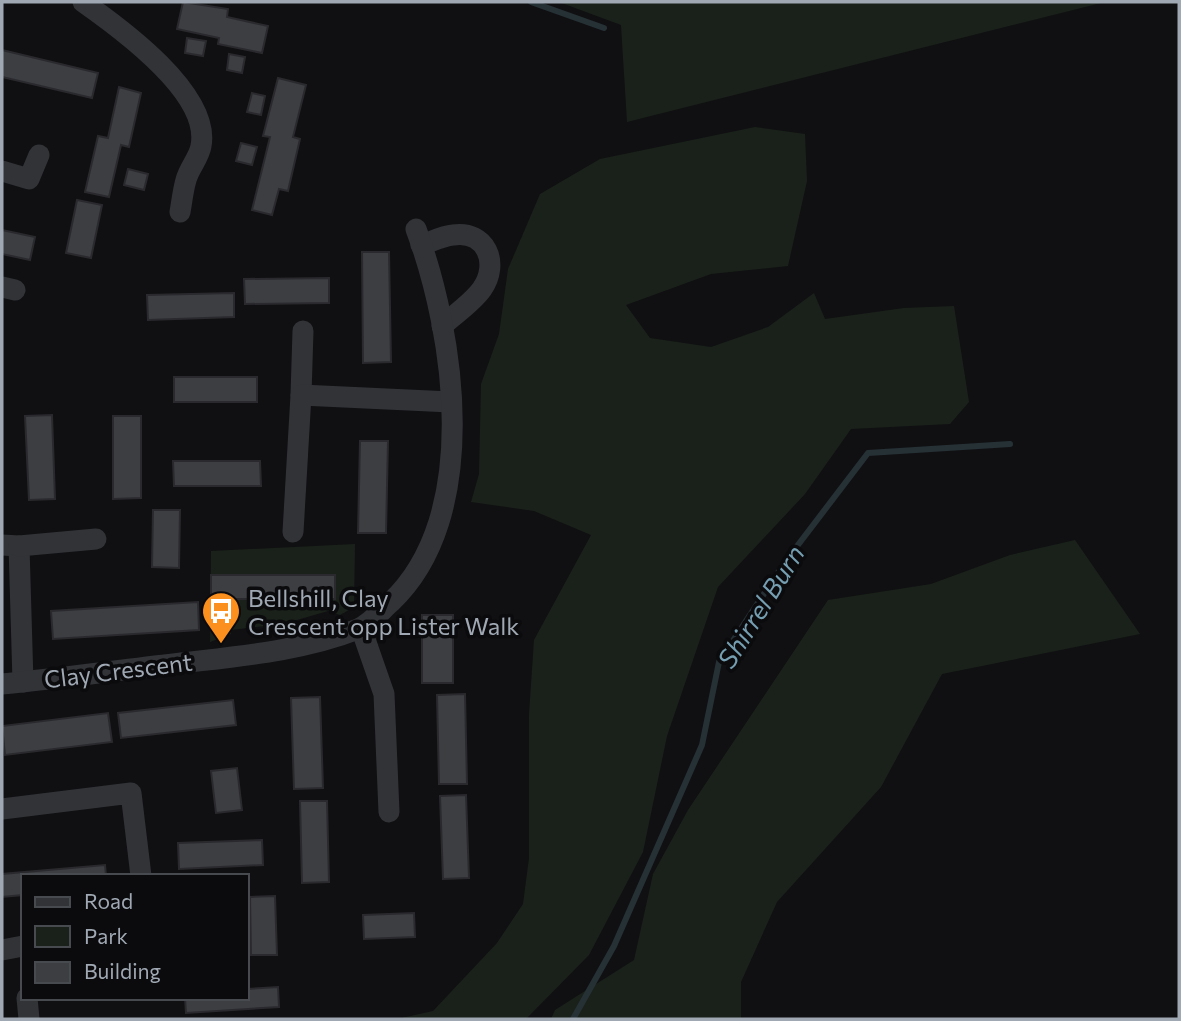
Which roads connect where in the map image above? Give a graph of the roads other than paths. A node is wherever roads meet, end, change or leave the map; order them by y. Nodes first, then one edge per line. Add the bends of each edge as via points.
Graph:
1 (83, 2) edge
2 (39, 155) dead end
3 (2, 171) edge
4 (180, 212) dead end
5 (442, 326) junction
6 (303, 331) dead end
7 (301, 395) junction
8 (450, 402) junction
9 (293, 532) dead end
10 (96, 539) dead end
11 (10, 546) edge
12 (360, 628) junction
13 (23, 682) junction
14 (2, 684) edge
15 (2, 809) edge
16 (389, 812) dead end
17 (141, 874) edge
18 (21, 946) edge
19 (2, 950) edge
20 (27, 1000) edge
21 (29, 1019) edge

1 - 4 street via 160,65 183,91 199,121 202,144 187,178
2 - 3 street via 29,179
5 - 5 street, Clay Crescent via 419,237 475,237 488,251 491,273 481,290
5 - 8 street, Clay Crescent
6 - 7 street
7 - 8 street
7 - 9 street
8 - 12 street, Clay Crescent via 452,465 439,520 412,582
10 - 11 street
11 - 13 street
12 - 13 street, Clay Crescent via 269,653
12 - 16 street via 384,694
13 - 14 street, Clay Crescent
15 - 17 street via 131,793
18 - 19 street
20 - 21 street

